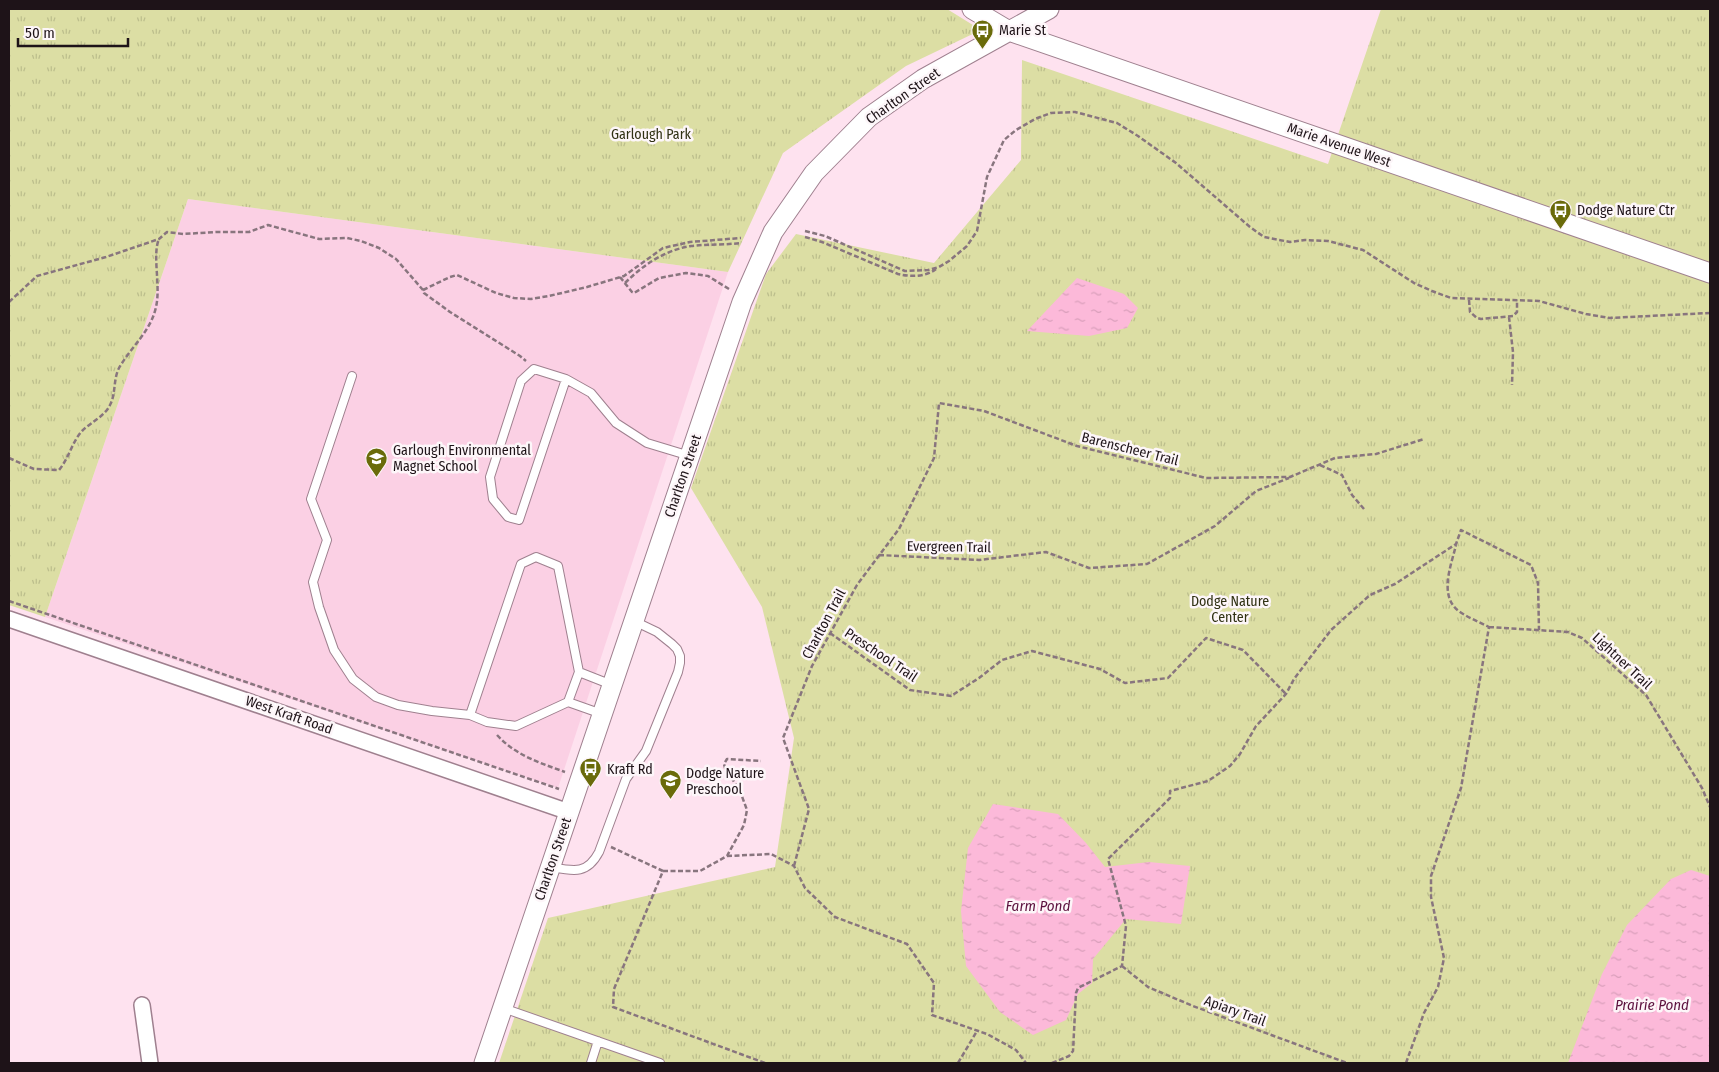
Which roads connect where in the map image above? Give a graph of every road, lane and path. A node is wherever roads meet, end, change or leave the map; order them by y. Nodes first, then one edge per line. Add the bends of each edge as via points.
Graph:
1 (972, 9) edge
2 (1049, 9) edge
3 (1009, 31) junction
4 (805, 231) dead end
5 (805, 237) dead end
6 (741, 238) dead end
7 (159, 239) junction
8 (741, 243) dead end
9 (939, 267) junction
10 (1710, 272) edge
11 (620, 277) junction
12 (625, 283) junction
13 (729, 289) dead end
14 (423, 290) junction
15 (1469, 299) junction
16 (1517, 300) junction
17 (9, 302) edge
18 (1710, 313) edge
19 (1509, 317) junction
20 (534, 369) junction
21 (352, 376) dead end
22 (566, 379) junction
23 (1512, 385) dead end
24 (939, 403) joint
25 (1424, 439) dead end
26 (690, 456) junction
27 (9, 458) edge
28 (1320, 464) junction
29 (1290, 477) junction
30 (1364, 509) dead end
31 (1456, 544) junction
32 (879, 555) junction
33 (9, 601) edge
34 (9, 619) edge
35 (634, 621) junction
36 (1489, 627) junction
37 (1539, 630) junction
38 (830, 634) junction
39 (579, 672) junction
40 (612, 685) junction
41 (1286, 694) junction
42 (568, 702) junction
43 (602, 714) junction
44 (470, 715) junction
45 (487, 722) junction
46 (761, 761) dead end
47 (565, 772) dead end
48 (559, 789) dead end
49 (1710, 807) edge
50 (569, 812) junction
51 (602, 844) junction
52 (727, 856) junction
53 (794, 866) junction
54 (551, 867) junction
55 (663, 871) junction
56 (1122, 966) junction
57 (142, 1006) dead end
58 (503, 1008) junction
59 (976, 1031) junction
60 (598, 1041) junction
61 (150, 1063) edge
62 (484, 1063) edge
63 (591, 1063) edge
64 (660, 1063) edge
65 (765, 1063) edge
66 (958, 1063) edge
67 (1026, 1063) edge
68 (1052, 1063) edge
69 (1347, 1063) edge
70 (1406, 1063) edge

1 - 3 street, Marie Avenue West
2 - 3 street, Charlton Street
3 - 10 street, Marie Avenue West
3 - 26 street, Charlton Street via 923,79 870,117 814,172 773,232 746,294
4 - 9 path via 905,271
5 - 9 path via 898,274 930,274
6 - 11 path via 663,248
7 - 14 path via 167,232 249,232 268,225 319,239 347,238 379,248 396,259
7 - 17 path via 38,276
7 - 27 path via 156,307 149,328 118,370 110,407 79,435 59,470 34,469
8 - 12 path via 675,250 648,263
9 - 15 path via 967,246 977,231 987,177 1004,140 1035,119 1051,113 1075,112 1117,123 1145,141 1264,237 1290,242 1328,241 1363,250 1432,292
11 - 12 path
11 - 14 path via 531,299 496,293 457,275
12 - 13 path via 634,293 666,276 700,274
14 - 20 path
15 - 16 path
15 - 19 path via 1470,312 1476,318
16 - 18 path via 1539,301 1610,318
16 - 19 path via 1517,312
19 - 23 path via 1514,352
20 - 22 lane
20 - 22 lane via 521,381 490,477 493,499 508,517 519,520
21 - 44 lane via 311,499 327,540 313,582 319,608 334,650 353,679 376,697 398,705
22 - 26 lane via 591,393 624,428 647,442
24 - 29 path, Barenscheer Trail via 984,410 1077,446 1206,478
24 - 32 path, Charlton Trail via 934,458 899,529
25 - 28 path, Barenscheer Trail via 1376,454 1335,458
26 - 35 street, Charlton Street
28 - 29 path, Barenscheer Trail
28 - 30 path via 1342,475 1352,496
29 - 32 path, Evergreen Trail via 1256,491 1215,526 1148,564 1089,568 1046,552 979,560
31 - 36 path via 1447,581 1449,597 1458,611
31 - 37 path via 1460,530 1531,565 1538,583
31 - 41 path via 1395,584 1370,595 1331,630
32 - 38 path, Charlton Trail via 856,585
33 - 48 path
34 - 50 street, West Kraft Road
35 - 40 street, Charlton Street
35 - 51 lane via 672,644 680,656 680,663 646,751 626,780
36 - 37 path, Lightner Trail
36 - 70 path via 1461,788 1431,876 1431,898 1444,958 1438,987 1424,1013
37 - 49 path, Lightner Trail via 1568,632 1582,638 1646,695
38 - 41 path, Preschool Trail via 910,690 951,696 1002,660 1032,651 1100,670 1125,683 1168,678 1206,638 1243,650
38 - 53 path, Charlton Trail via 812,666 783,738 809,809
39 - 40 lane
39 - 42 lane
39 - 44 lane via 558,566 536,558 521,564
40 - 43 street, Charlton Street
41 - 56 path via 1256,726 1230,766 1208,781 1170,791 1170,798 1108,859 1126,926
42 - 43 lane
42 - 45 lane via 516,726
43 - 50 street, Charlton Street
44 - 45 lane
45 - 47 path via 506,745
46 - 52 path via 727,759 724,764 747,810 744,825
50 - 54 street, Charlton Street
51 - 54 lane via 595,860 582,869 573,871
51 - 55 path
52 - 53 path via 771,854
52 - 55 path via 700,871
53 - 59 path via 805,888 835,917 907,944 934,983 932,1015
54 - 58 street, Charlton Street
55 - 65 path via 614,989 613,1007
56 - 68 path via 1078,988 1073,1051
56 - 69 path, Apiary Trail via 1148,987
57 - 61 street
58 - 60 lane
58 - 62 street, Charlton Street
59 - 66 path
59 - 67 path via 1016,1050
60 - 63 lane
60 - 64 lane

